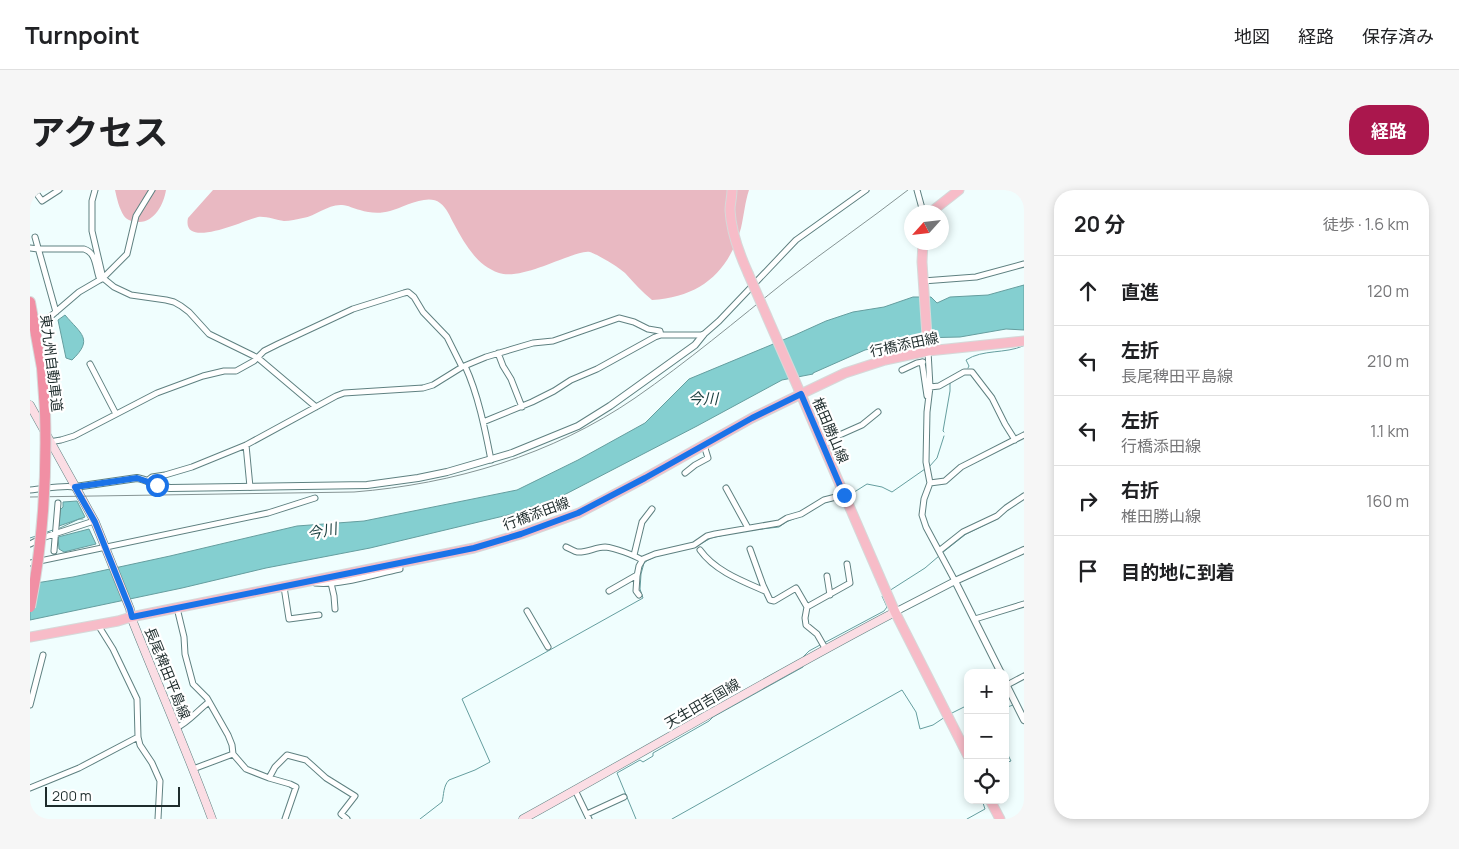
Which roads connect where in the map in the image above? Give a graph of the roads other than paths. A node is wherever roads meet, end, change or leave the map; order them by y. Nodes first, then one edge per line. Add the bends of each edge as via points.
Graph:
1 (34, 190) edge
2 (59, 190) edge
3 (95, 190) edge
4 (152, 190) edge
5 (732, 190) edge
6 (866, 190) edge
7 (918, 190) edge
8 (959, 190) edge
9 (921, 205) edge
10 (939, 205) edge
11 (35, 236) dead end
12 (30, 248) edge
13 (38, 249) junction
14 (923, 250) edge
15 (1024, 264) edge
16 (102, 279) junction
17 (923, 281) junction
18 (30, 302) edge
19 (56, 312) junction
20 (44, 322) dead end
21 (661, 335) junction
22 (703, 336) junction
23 (1024, 340) edge
24 (928, 349) junction
25 (498, 353) junction
26 (258, 358) junction
27 (929, 361) junction
28 (922, 362) junction
29 (90, 364) dead end
30 (463, 367) junction
31 (902, 370) dead end
32 (930, 387) junction
33 (800, 392) junction
34 (928, 399) junction
35 (30, 405) edge
36 (522, 407) junction
37 (316, 408) junction
38 (878, 412) dead end
39 (116, 414) junction
40 (483, 422) junction
41 (1024, 435) edge
42 (1015, 440) junction
43 (50, 442) junction
44 (246, 445) junction
45 (704, 445) junction
46 (823, 446) junction
47 (491, 460) junction
48 (685, 473) dead end
49 (165, 475) junction
50 (147, 481) junction
51 (930, 483) junction
52 (157, 485) junction
53 (75, 487) junction
54 (250, 487) junction
55 (726, 488) dead end
56 (30, 490) edge
57 (844, 495) junction
58 (1024, 496) edge
59 (316, 498) dead end
60 (58, 503) dead end
61 (652, 509) dead end
62 (94, 521) junction
63 (748, 528) junction
64 (55, 533) junction
65 (30, 544) edge
66 (566, 547) dead end
67 (750, 548) dead end
68 (106, 549) junction
69 (700, 550) dead end
70 (1024, 550) edge
71 (54, 551) dead end
72 (939, 551) junction
73 (634, 555) junction
74 (642, 560) junction
75 (30, 563) edge
76 (399, 563) junction
77 (847, 564) dead end
78 (637, 576) junction
79 (827, 576) dead end
80 (314, 580) junction
81 (956, 581) junction
82 (331, 583) junction
83 (284, 586) junction
84 (609, 591) dead end
85 (765, 591) junction
86 (830, 594) junction
87 (639, 595) dead end
88 (1024, 604) edge
89 (30, 607) edge
90 (807, 607) junction
91 (177, 608) junction
92 (335, 609) dead end
93 (527, 611) dead end
94 (895, 612) junction
95 (131, 613) junction
96 (319, 615) dead end
97 (974, 619) junction
98 (98, 625) junction
99 (30, 638) edge
100 (548, 647) dead end
101 (826, 648) junction
102 (43, 655) dead end
103 (999, 669) edge
104 (1024, 676) edge
105 (1009, 682) edge
106 (1009, 689) edge
107 (209, 702) junction
108 (30, 705) edge
109 (1024, 720) edge
110 (176, 728) junction
111 (138, 737) junction
112 (964, 748) edge
113 (233, 754) junction
114 (193, 769) junction
115 (269, 778) junction
116 (30, 788) edge
117 (575, 790) junction
118 (624, 797) dead end
119 (992, 804) edge
120 (588, 816) edge
121 (158, 819) edge
122 (212, 819) edge
123 (285, 819) edge
124 (347, 819) edge
125 (523, 819) edge
126 (1000, 819) edge

1 - 2 street via 42,201
3 - 16 street via 92,231
4 - 16 street via 136,216 127,254
5 - 33 main road, 椎田勝山線, bridge via 730,210 737,247
6 - 22 street via 796,240
7 - 9 street
8 - 10 main road
11 - 13 street
12 - 13 street
13 - 16 street via 87,250 92,254 96,272
13 - 19 street
14 - 17 main road
15 - 17 street via 976,278
16 - 19 street via 79,292
16 - 26 street via 131,295 174,302 189,312 209,334
17 - 24 main road
18 - 89 highway, 東九州自動車道, bridge via 42,368 45,411 42,522
19 - 20 street
21 - 22 street
21 - 25 street via 660,331 619,318 553,340
21 - 36 street
22 - 47 street via 578,426
23 - 24 main road, 行橋添田線
24 - 27 street
24 - 33 main road, 行橋添田線 via 863,366
25 - 30 street
25 - 36 street
26 - 30 street via 264,351 354,309 408,292 447,337
26 - 37 street
26 - 39 street via 236,371 203,376
27 - 28 street
27 - 32 street
28 - 31 street
28 - 34 street
29 - 39 street
30 - 37 street via 423,388 344,394
30 - 40 street via 470,377
32 - 34 street
32 - 42 street via 940,386 964,372 972,372 992,398
33 - 45 main road, 行橋添田線
33 - 46 main road, 椎田勝山線
34 - 51 street via 926,462
35 - 43 main road, 長尾稗田平島線
36 - 40 street
37 - 44 street
38 - 46 street via 862,425
39 - 43 street via 74,436
40 - 47 street
41 - 42 street
42 - 51 street via 961,467 945,481
43 - 53 main road, 長尾稗田平島線
44 - 49 street
44 - 54 street
45 - 48 street via 708,458
45 - 76 main road, 行橋添田線 via 578,513 474,548
46 - 57 main road, 椎田勝山線
47 - 54 street via 395,482
49 - 50 street
49 - 52 street
50 - 52 street
50 - 53 street via 137,478
51 - 72 street via 922,515
52 - 54 street via 170,488
53 - 56 street
53 - 62 main road, 長尾稗田平島線
55 - 63 street
57 - 63 street via 824,500 779,523
57 - 94 main road, 椎田勝山線
58 - 72 street via 997,516 963,532
59 - 68 street via 268,513
60 - 64 street
61 - 73 street via 642,522
62 - 64 street
62 - 68 main road, 長尾稗田平島線
63 - 74 street via 706,536 694,545
64 - 65 street
64 - 71 street
66 - 73 street via 577,552 603,547
67 - 85 street
68 - 75 street
68 - 95 main road, 長尾稗田平島線
69 - 85 street via 716,566
70 - 81 street
72 - 81 street
73 - 74 street
74 - 78 street
76 - 80 main road, 行橋添田線
76 - 82 street via 400,569
77 - 86 street via 850,582
78 - 84 street
78 - 87 street via 636,591
79 - 86 street
80 - 82 street via 315,583
80 - 83 main road, 行橋添田線
81 - 94 street
81 - 97 street
82 - 92 street
83 - 91 main road, 行橋添田線
83 - 96 street via 290,619
85 - 90 street via 774,601 796,588
86 - 90 street
88 - 97 street
90 - 101 street via 806,625
91 - 95 main road, 行橋添田線
91 - 107 street via 190,677
93 - 100 street
94 - 101 main road, 天生田吉国線
94 - 112 main road, 椎田勝山線
95 - 98 main road, 行橋添田線
95 - 110 main road, 長尾稗田平島線
97 - 103 street
98 - 99 main road, 行橋添田線
98 - 111 street via 137,699
101 - 117 main road, 天生田吉国線
102 - 108 street
104 - 105 street
106 - 109 street
107 - 110 street via 184,725
107 - 113 street via 228,735
110 - 114 main road, 長尾稗田平島線
111 - 116 street via 79,768
111 - 121 street via 160,781
113 - 114 street
113 - 115 street via 246,769
114 - 122 main road, 長尾稗田平島線
115 - 123 street via 296,787
115 - 124 street via 287,755 306,760 326,778 355,796 341,814
117 - 120 street
117 - 125 main road, 天生田吉国線
118 - 120 street
119 - 126 main road

